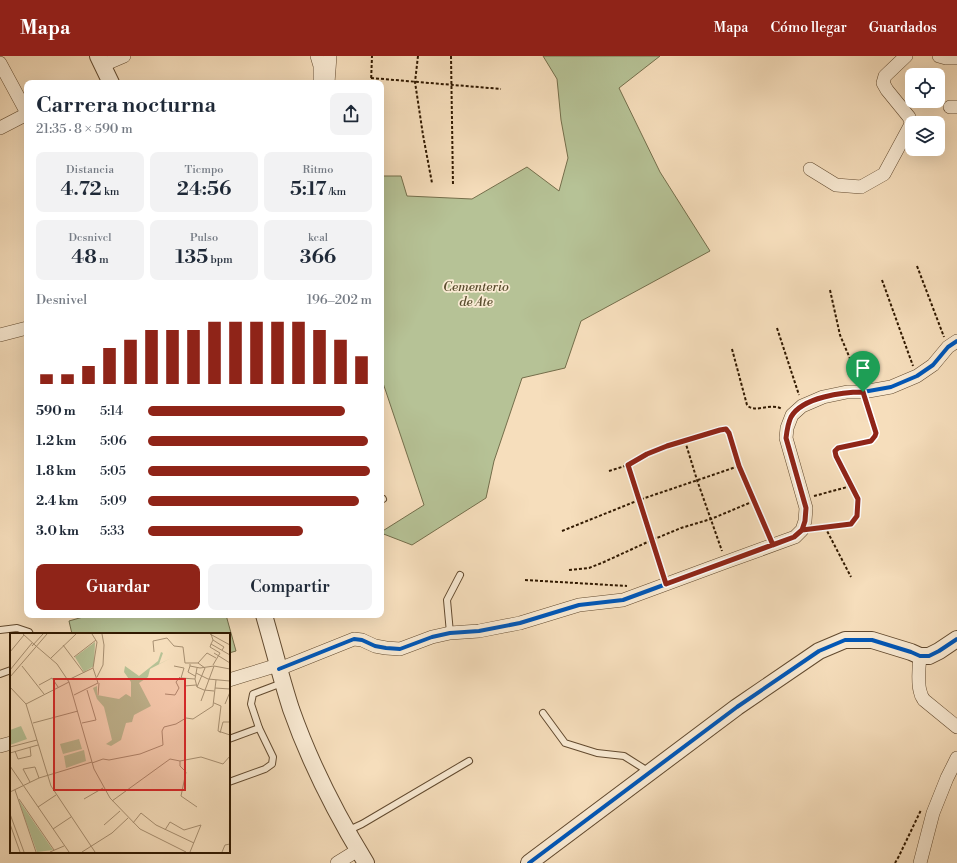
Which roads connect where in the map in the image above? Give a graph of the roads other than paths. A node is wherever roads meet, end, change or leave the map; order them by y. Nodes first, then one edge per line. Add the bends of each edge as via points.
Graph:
1 (124, 56) edge
2 (317, 56) edge
3 (330, 56) edge
4 (906, 56) edge
5 (939, 56) edge
6 (957, 58) edge
7 (0, 63) edge
8 (104, 73) edge
9 (320, 80) edge
10 (328, 80) edge
11 (24, 108) edge
12 (24, 116) edge
13 (0, 128) edge
14 (810, 169) dead end
15 (24, 329) edge
16 (0, 335) edge
17 (953, 344) edge
18 (460, 575) dead end
19 (265, 618) edge
20 (0, 630) edge
21 (30, 633) edge
22 (450, 633) junction
23 (957, 639) edge
24 (920, 656) junction
25 (10, 670) edge
26 (280, 672) junction
27 (0, 674) edge
28 (230, 680) edge
29 (543, 713) dead end
30 (957, 727) edge
31 (259, 728) junction
32 (230, 739) edge
33 (10, 743) edge
34 (0, 746) edge
35 (957, 758) edge
36 (469, 761) dead end
37 (649, 774) junction
38 (230, 782) edge
39 (347, 831) junction
40 (362, 856) edge
41 (337, 863) edge
42 (529, 863) edge
43 (920, 863) edge

1 - 8 street
2 - 9 street
3 - 10 street
4 - 14 street via 885,76 883,83 911,122 884,174 861,187 836,185
5 - 6 street
7 - 11 street
12 - 13 street
15 - 16 street
17 - 22 street via 933,365 917,376 891,387 823,397 802,406 792,415 786,438 806,508 802,530 794,537 623,600 580,605 520,623 479,631
18 - 22 lane via 447,600
19 - 26 street
20 - 21 lane via 17,628
22 - 26 street via 400,648 374,646 354,639
23 - 24 street via 930,656
24 - 30 street via 919,688 924,700
24 - 37 street via 872,640 845,640 819,651 737,707
25 - 27 lane
26 - 28 street
26 - 31 lane via 253,694 251,704
26 - 39 street via 313,763
29 - 37 lane via 565,743 597,753 624,756
31 - 32 lane
31 - 38 lane via 273,757 272,764 265,770
33 - 34 street
35 - 43 street via 934,813
36 - 39 lane
37 - 42 street
39 - 40 street
40 - 41 street

